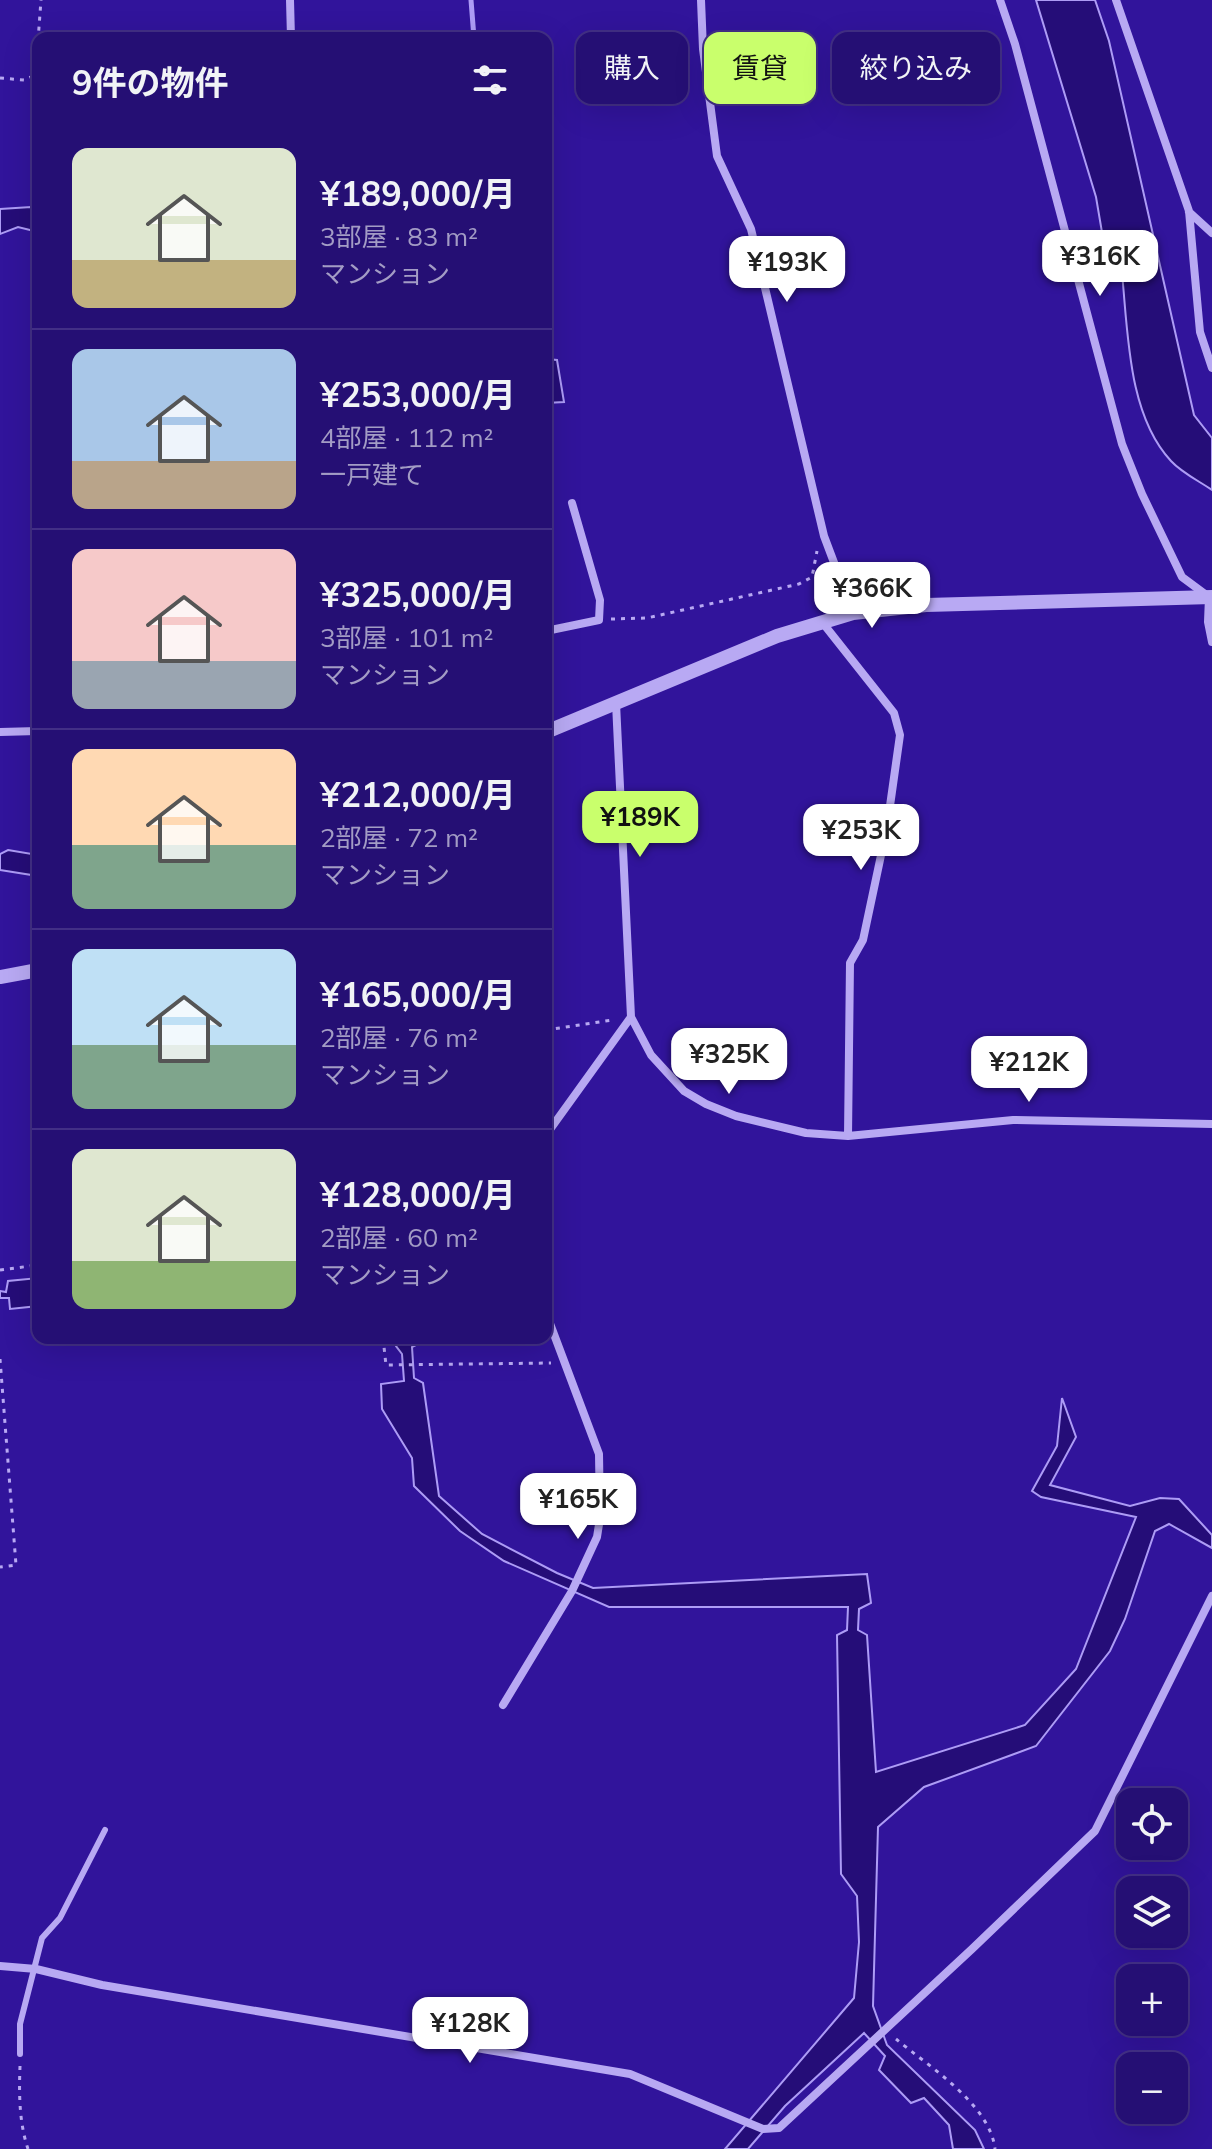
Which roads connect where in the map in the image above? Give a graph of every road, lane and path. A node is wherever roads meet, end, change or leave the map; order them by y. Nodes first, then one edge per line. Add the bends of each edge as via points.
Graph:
1 (41, 0) edge
2 (290, 0) edge
3 (701, 0) edge
4 (1000, 0) edge
5 (1116, 0) edge
6 (39, 32) edge
7 (291, 32) edge
8 (32, 76) edge
9 (0, 78) edge
10 (1189, 211) junction
11 (1212, 233) edge
12 (1212, 368) edge
13 (572, 503) dead end
14 (824, 536) junction
15 (1210, 597) edge
16 (853, 613) junction
17 (599, 620) junction
18 (821, 621) junction
19 (552, 630) edge
20 (1212, 642) edge
21 (616, 703) junction
22 (552, 730) edge
23 (32, 731) edge
24 (0, 732) edge
25 (32, 971) edge
26 (0, 977) edge
27 (631, 1017) junction
28 (552, 1029) edge
29 (1212, 1124) edge
30 (552, 1127) edge
31 (848, 1136) junction
32 (32, 1266) edge
33 (0, 1270) edge
34 (552, 1329) edge
35 (384, 1344) edge
36 (0, 1359) edge
37 (565, 1363) junction
38 (0, 1567) edge
39 (1212, 1596) edge
40 (503, 1705) dead end
41 (105, 1830) dead end
42 (0, 1966) edge
43 (36, 1969) junction
44 (884, 2029) junction
45 (20, 2054) joint
46 (28, 2149) edge
47 (995, 2149) edge

1 - 6 path
2 - 7 street
3 - 14 street via 717,156 751,229
4 - 15 street via 1122,444 1182,577
5 - 10 street
8 - 9 path
10 - 11 street
10 - 12 street via 1200,332
13 - 17 street via 600,600
14 - 16 street
14 - 17 path via 812,577 799,584 647,618
15 - 16 street via 926,605
15 - 20 street
16 - 18 street
17 - 19 street
18 - 21 street
18 - 31 street via 894,713 900,735 863,940 850,963
21 - 22 street
21 - 27 street
23 - 24 street
25 - 26 street
27 - 28 path
27 - 30 street
27 - 31 street via 665,1073 706,1104 767,1125
29 - 31 street via 1013,1120
32 - 33 path
34 - 37 street
35 - 37 path via 386,1365
36 - 38 path via 16,1565
37 - 40 street via 599,1454 597,1537 572,1591
39 - 44 street via 1095,1831
41 - 43 lane via 60,1918 42,1938
42 - 43 street
43 - 44 street via 630,2074 763,2129 779,2128 789,2120
43 - 45 lane via 20,2024
44 - 47 path via 973,2104 991,2130
45 - 46 path via 19,2100

